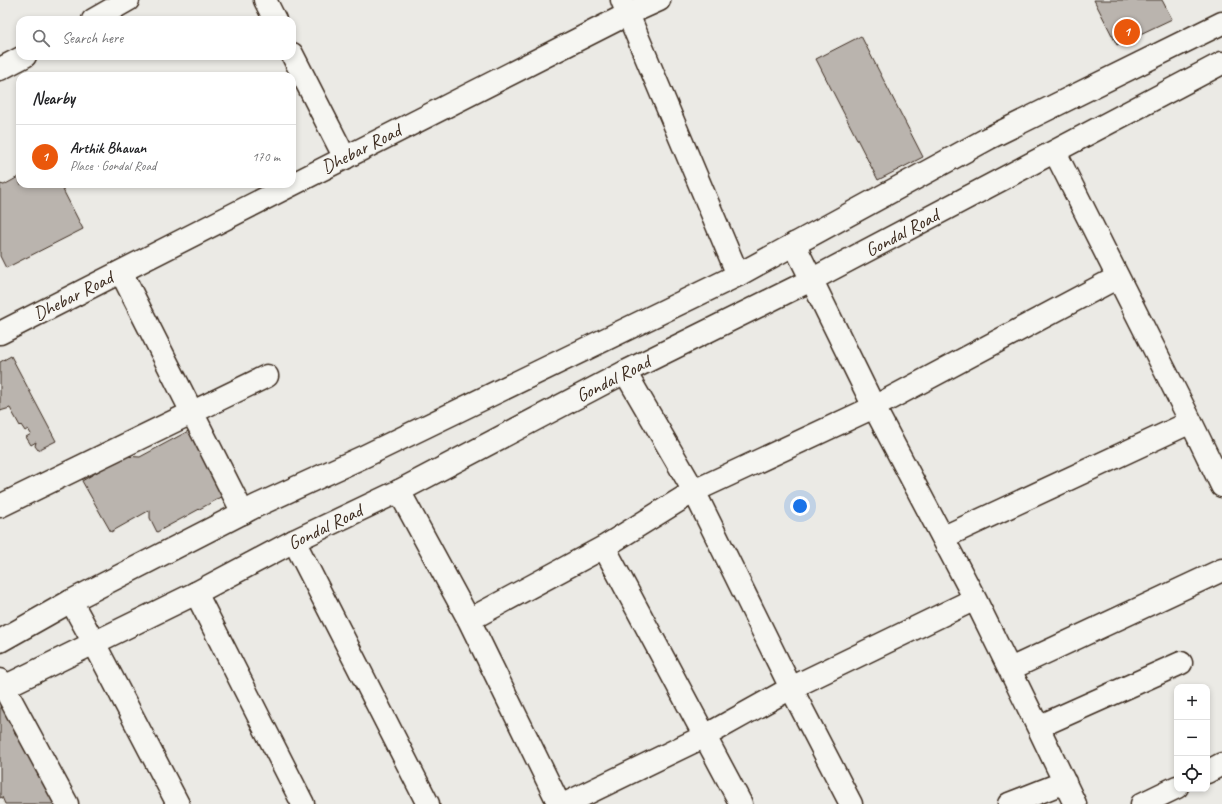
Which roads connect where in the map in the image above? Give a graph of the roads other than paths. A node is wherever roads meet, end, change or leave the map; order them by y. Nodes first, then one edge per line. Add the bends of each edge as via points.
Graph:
1 (128, 0) edge
2 (265, 0) edge
3 (659, 0) edge
4 (625, 7) edge
5 (99, 16) edge
6 (273, 16) edge
7 (1222, 23) edge
8 (17, 60) edge
9 (295, 60) edge
10 (1222, 63) edge
11 (0, 69) edge
12 (1055, 152) junction
13 (345, 158) junction
14 (296, 183) edge
15 (286, 188) edge
16 (794, 244) junction
17 (121, 272) junction
18 (738, 275) junction
19 (1118, 277) junction
20 (811, 280) junction
21 (0, 333) edge
22 (625, 372) junction
23 (267, 376) dead end
24 (874, 406) junction
25 (192, 412) junction
26 (1191, 422) junction
27 (1222, 486) edge
28 (399, 491) junction
29 (694, 491) junction
30 (0, 506) edge
31 (243, 513) junction
32 (944, 537) junction
33 (294, 542) junction
34 (604, 547) junction
35 (1222, 570) edge
36 (196, 593) junction
37 (975, 599) junction
38 (71, 602) junction
39 (469, 620) junction
40 (0, 641) edge
41 (94, 643) junction
42 (1181, 664) dead end
43 (1010, 669) junction
44 (1, 685) edge
45 (791, 688) junction
46 (1038, 727) junction
47 (705, 736) junction
48 (1222, 764) edge
49 (1210, 770) edge
50 (1065, 782) junction
51 (1174, 788) edge
52 (67, 804) edge
53 (178, 804) edge
54 (303, 804) edge
55 (428, 804) edge
56 (559, 804) edge
57 (565, 804) edge
58 (741, 804) edge
59 (851, 804) edge
60 (1009, 804) edge
61 (1074, 804) edge
62 (1142, 804) edge

1 - 5 street
2 - 6 street
3 - 4 street, Dhebar Road
4 - 13 street, Dhebar Road
4 - 18 street
7 - 16 street, Gondal Road via 989,138
8 - 11 street
9 - 13 street
10 - 12 street, Gondal Road
12 - 19 street
12 - 20 street, Gondal Road
13 - 14 street, Dhebar Road
15 - 17 street, Dhebar Road
16 - 18 street, Gondal Road
16 - 20 street
17 - 21 street, Dhebar Road
17 - 25 street
18 - 31 street, Gondal Road
19 - 24 street
19 - 26 street
20 - 22 street, Gondal Road
20 - 24 street
22 - 28 street, Gondal Road
22 - 29 street
23 - 25 street
24 - 29 street
24 - 32 street
25 - 30 street
25 - 31 street
26 - 27 street
26 - 32 street
28 - 33 street, Gondal Road
28 - 39 street
29 - 34 street
29 - 45 street
31 - 38 street, Gondal Road
32 - 37 street
33 - 36 street, Gondal Road
33 - 55 street
34 - 39 street
34 - 47 street
35 - 43 street
36 - 41 street, Gondal Road
36 - 54 street
37 - 43 street
37 - 45 street
38 - 40 street, Gondal Road
38 - 41 street
39 - 56 street
41 - 44 street, Gondal Road
41 - 53 street
42 - 46 street
43 - 46 street
44 - 52 street
45 - 47 street
45 - 59 street
46 - 50 street
47 - 57 street
47 - 58 street
48 - 49 street
50 - 60 street
50 - 61 street
51 - 62 street

